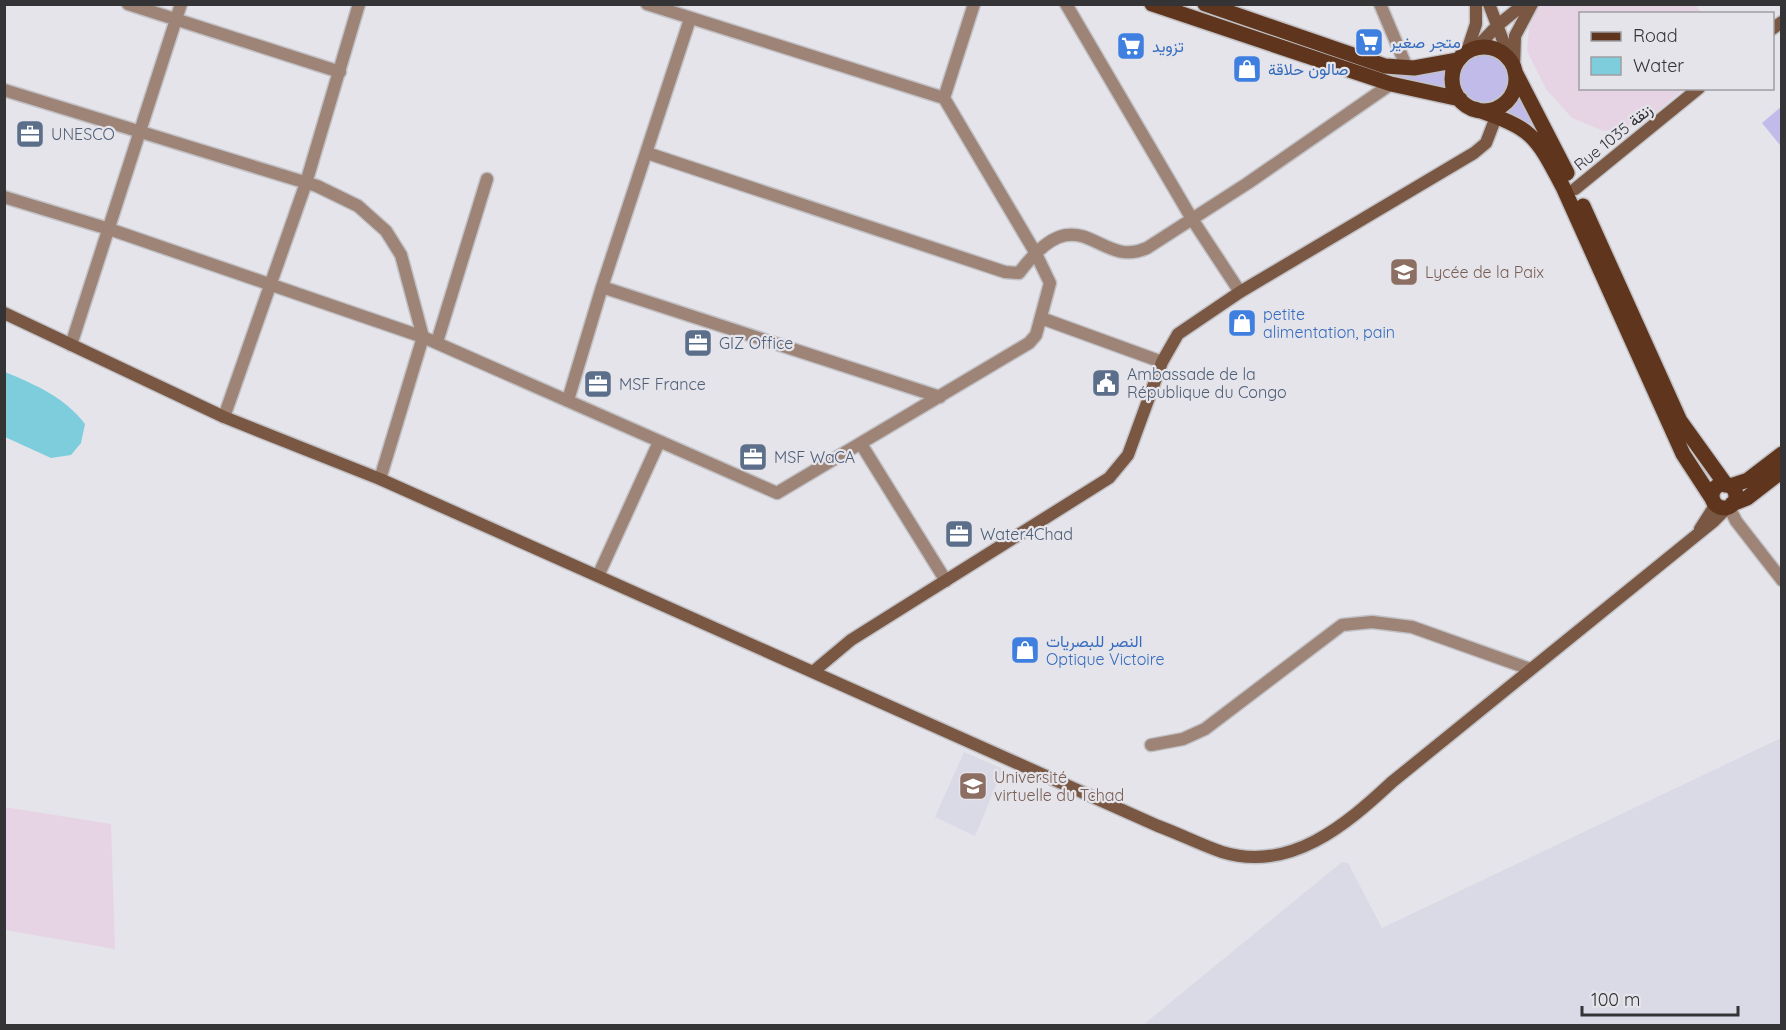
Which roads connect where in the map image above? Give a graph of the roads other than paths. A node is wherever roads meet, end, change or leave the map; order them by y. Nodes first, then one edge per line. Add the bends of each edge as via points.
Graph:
1 (128, 4) edge
2 (181, 4) edge
3 (359, 4) edge
4 (647, 4) edge
5 (974, 4) edge
6 (1066, 4) edge
7 (1205, 4) edge
8 (1380, 4) edge
9 (1476, 4) edge
10 (1489, 4) edge
11 (1524, 4) edge
12 (1532, 4) edge
13 (1154, 5) edge
14 (690, 19) junction
15 (176, 20) junction
16 (1498, 25) junction
17 (1467, 53) junction
18 (1513, 66) junction
19 (1407, 68) junction
20 (340, 72) junction
21 (1390, 84) junction
22 (4, 90) edge
23 (1697, 90) edge
24 (944, 98) junction
25 (1460, 99) junction
26 (1475, 109) junction
27 (1496, 117) junction
28 (140, 133) junction
29 (647, 153) junction
30 (487, 178) dead end
31 (306, 183) junction
32 (1575, 189) junction
33 (4, 197) edge
34 (1192, 219) junction
35 (109, 229) junction
36 (1035, 252) junction
37 (270, 283) junction
38 (602, 287) junction
39 (1240, 292) junction
40 (4, 313) edge
41 (1041, 318) junction
42 (423, 337) junction
43 (438, 342) junction
44 (71, 345) junction
45 (1161, 362) junction
46 (940, 397) junction
47 (568, 400) junction
48 (224, 417) junction
49 (659, 442) junction
50 (861, 444) junction
51 (1782, 454) edge
52 (1782, 471) edge
53 (380, 478) junction
54 (1728, 485) junction
55 (1723, 505) junction
56 (598, 576) junction
57 (1782, 580) edge
58 (946, 581) junction
59 (1530, 669) junction
60 (814, 671) junction
61 (1151, 745) dead end

1 - 15 street
2 - 15 street
3 - 20 street
4 - 14 street
5 - 24 street
6 - 34 street
7 - 19 main road via 1385,66
8 - 19 street
9 - 17 street via 1476,24
10 - 16 street
11 - 16 street
12 - 18 street via 1515,36
13 - 21 main road
14 - 24 street
14 - 29 street
15 - 20 street
15 - 28 street
16 - 17 street
16 - 18 street
17 - 18 main road via 1498,50
17 - 19 main road
17 - 25 main road via 1452,80
18 - 26 main road via 1512,93 1506,102 1486,110
18 - 32 main road
20 - 31 street
21 - 25 main road
21 - 34 street
22 - 28 street
23 - 32 street, Rue 1035 زنقة
24 - 36 street
25 - 26 main road
26 - 27 main road
27 - 39 street via 1486,143 1474,153
27 - 55 main road via 1521,127 1542,146 1683,454
28 - 31 street
28 - 35 street
29 - 36 street via 1005,272 1019,273
29 - 38 street
30 - 43 street
31 - 37 street
31 - 42 street via 358,206 386,231 402,255
32 - 54 main road via 1680,421
33 - 35 street
34 - 36 street via 1137,252 1129,253 1080,235 1059,236
34 - 39 street
35 - 37 street
35 - 44 street
36 - 41 street via 1050,282
37 - 42 street
37 - 48 street
38 - 46 street
38 - 47 street
39 - 45 street via 1179,334
40 - 44 street
41 - 45 street
41 - 46 street via 1029,343
42 - 43 street
42 - 53 street
43 - 47 street
44 - 48 street
45 - 58 street via 1128,455 1120,467 1042,522
46 - 50 street
47 - 49 street
48 - 53 street
49 - 50 street via 777,494
49 - 56 street
50 - 58 street
51 - 54 main road via 1748,480
52 - 55 main road via 1746,498
53 - 56 street
54 - 55 main road via 1736,495
55 - 57 street
55 - 59 street via 1698,532
56 - 60 street
58 - 60 street via 851,640
59 - 60 street via 1359,813 1311,844 1290,853 1264,857 1222,852 1158,826
59 - 61 street via 1412,627 1372,622 1342,625 1205,729 1183,739

